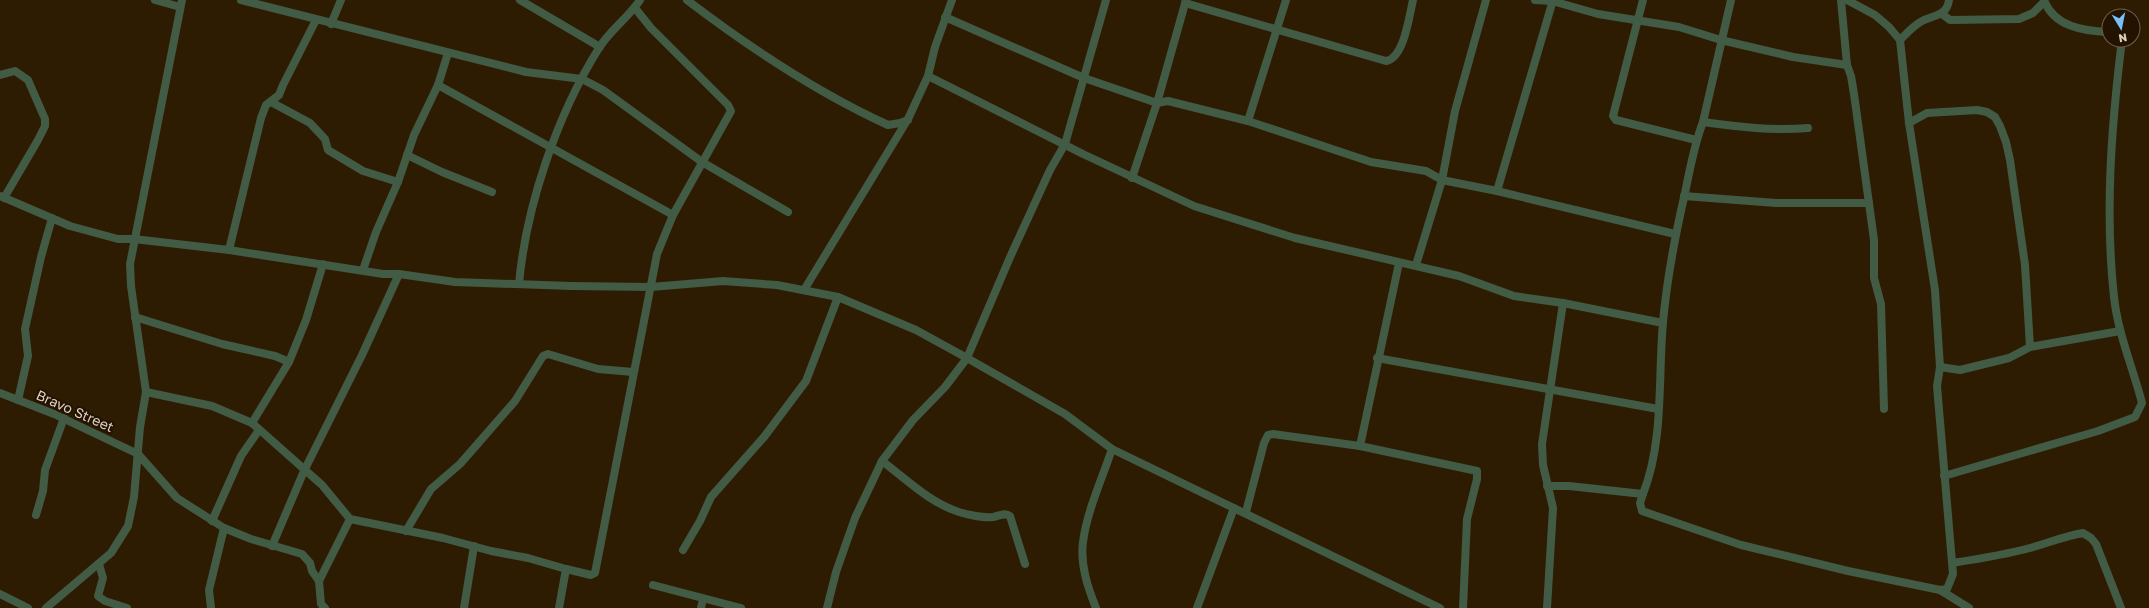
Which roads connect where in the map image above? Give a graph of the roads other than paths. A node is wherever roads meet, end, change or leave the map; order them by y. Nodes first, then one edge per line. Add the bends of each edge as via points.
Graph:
1 (155, 0) edge
2 (241, 0) edge
3 (342, 0) edge
4 (520, 0) edge
5 (640, 0) edge
6 (688, 0) edge
7 (1106, 0) edge
8 (1286, 0) edge
9 (1413, 0) edge
10 (1486, 0) edge
11 (1535, 0) edge
12 (1552, 0) edge
13 (1643, 0) edge
14 (1731, 0) edge
15 (1841, 0) edge
16 (1847, 0) edge
17 (1949, 0) edge
18 (950, 1) edge
19 (1185, 1) edge
20 (2044, 1) edge
21 (181, 3) edge
22 (635, 8) junction
23 (1942, 14) junction
24 (945, 17) junction
25 (1638, 19) junction
26 (316, 20) junction
27 (331, 24) junction
28 (1276, 30) junction
29 (2101, 31) edge
30 (1721, 40) junction
31 (1900, 40) junction
32 (600, 47) junction
33 (2121, 48) edge
34 (448, 53) junction
35 (1847, 65) junction
36 (0, 75) edge
37 (928, 76) junction
38 (1084, 78) junction
39 (582, 79) junction
40 (438, 85) junction
41 (271, 102) junction
42 (1157, 103) junction
43 (908, 119) junction
44 (1248, 121) junction
45 (1703, 122) junction
46 (1909, 123) junction
47 (1808, 128) dead end
48 (1696, 140) junction
49 (1065, 144) junction
50 (550, 148) junction
51 (407, 155) junction
52 (702, 162) junction
53 (1132, 178) junction
54 (1442, 180) junction
55 (398, 182) junction
56 (1497, 191) junction
57 (492, 192) dead end
58 (1684, 196) junction
59 (2, 197) edge
60 (1869, 202) junction
61 (788, 212) dead end
62 (673, 215) junction
63 (52, 218) junction
64 (1675, 234) junction
65 (134, 239) junction
66 (229, 250) junction
67 (1398, 263) junction
68 (323, 264) junction
69 (1416, 265) junction
70 (363, 270) junction
71 (399, 274) junction
72 (518, 284) junction
73 (651, 287) junction
74 (804, 290) junction
75 (838, 297) junction
76 (1563, 302) junction
77 (135, 317) junction
78 (1663, 323) junction
79 (2120, 331) junction
80 (2030, 346) junction
81 (967, 358) junction
82 (1377, 358) junction
83 (289, 362) junction
84 (1940, 367) junction
85 (633, 372) junction
86 (1551, 390) junction
87 (146, 392) junction
88 (0, 393) edge
89 (18, 400) junction
90 (1658, 409) junction
91 (1884, 409) dead end
92 (64, 418) junction
93 (252, 423) junction
94 (259, 430) junction
95 (1360, 446) junction
96 (1112, 449) junction
97 (138, 454) junction
98 (882, 461) junction
99 (304, 471) junction
100 (1944, 476) junction
101 (1547, 486) junction
102 (1643, 494) junction
103 (1234, 508) junction
104 (1246, 512) junction
105 (36, 515) dead end
106 (350, 518) junction
107 (212, 521) junction
108 (224, 528) junction
109 (406, 531) junction
110 (272, 546) junction
111 (474, 546) junction
112 (683, 550) dead end
113 (1952, 563) junction
114 (99, 564) junction
115 (1025, 564) dead end
116 (566, 569) junction
117 (319, 580) junction
118 (653, 585) dead end
119 (1940, 590) junction
120 (0, 594) edge
121 (703, 599) junction
122 (322, 607) edge
123 (28, 608) edge
124 (46, 608) edge
125 (127, 608) edge
126 (211, 608) edge
127 (464, 608) edge
128 (559, 608) edge
129 (701, 608) edge
130 (741, 608) edge
131 (827, 608) edge
132 (1096, 608) edge
133 (1197, 608) edge
134 (1440, 608) edge
135 (1463, 608) edge
136 (1547, 608) edge
137 (1969, 608) edge
138 (2121, 608) edge

1 - 21 street
2 - 26 street
3 - 27 street
4 - 32 street
5 - 22 street
6 - 43 street via 786,70 816,88 888,125
7 - 38 street
8 - 28 street
9 - 28 street via 1400,49 1396,57 1386,62
10 - 54 street via 1455,111
11 - 12 street
12 - 25 street via 1598,14
12 - 56 street
13 - 25 street
14 - 30 street
15 - 35 street
16 - 31 street via 1875,15
17 - 23 street via 1949,7
18 - 24 street
19 - 28 street
19 - 42 street
20 - 23 street via 2033,13 2019,19 1950,20
20 - 29 street via 2057,20 2074,27
21 - 65 street via 174,50
22 - 32 street via 613,29
22 - 52 street via 651,28 730,108 730,115
23 - 31 street via 1922,21
24 - 37 street
24 - 38 street
25 - 30 street via 1679,27
25 - 48 street via 1613,116 1616,120
26 - 27 street
26 - 41 street via 279,95
27 - 34 street
28 - 44 street
30 - 35 street via 1794,57
30 - 45 street
31 - 46 street
32 - 39 street
33 - 79 street via 2109,173 2114,297
34 - 39 street via 526,72
34 - 40 street
35 - 60 street via 1852,82
36 - 59 street via 15,71 28,80 45,119 45,126 38,140
37 - 43 street
37 - 49 street
38 - 42 street
38 - 49 street
39 - 50 street
39 - 52 street via 603,90
40 - 50 street
40 - 51 street
41 - 55 street via 310,123 325,139 328,150 363,171
41 - 66 street via 266,106 261,118
42 - 44 street via 1168,101
42 - 53 street
43 - 74 street
44 - 54 street via 1371,162 1426,171
45 - 47 street via 1764,130
45 - 48 street
46 - 80 street via 1927,113 1977,110 1995,117 2000,126 2010,160 2025,265
46 - 84 street via 1934,290
48 - 58 street
49 - 53 street
49 - 81 street via 1050,170 1014,248
50 - 62 street
50 - 72 street via 521,261
51 - 55 street
51 - 57 street
52 - 61 street
52 - 62 street
53 - 67 street via 1194,206 1295,238
54 - 56 street
54 - 69 street
55 - 70 street
56 - 64 street
58 - 60 street via 1776,202
58 - 64 street
59 - 63 street
60 - 91 street via 1874,240 1874,278 1881,304
62 - 73 street via 658,254
63 - 65 street via 70,226 118,239
63 - 89 street via 25,329 28,356
64 - 78 street
65 - 66 street
65 - 77 street via 130,264
66 - 68 street
67 - 69 street
67 - 82 street
68 - 70 street
68 - 83 street via 306,320
69 - 76 street via 1459,276 1514,296
70 - 71 street
71 - 72 street via 455,282
71 - 99 street
72 - 73 street
73 - 74 street via 723,282 777,285
73 - 85 street
74 - 75 street
75 - 81 street via 916,330
75 - 112 street via 806,381 764,437 711,497
76 - 78 street
76 - 86 street
77 - 83 street via 222,344 276,356
77 - 87 street
78 - 90 street
79 - 80 street
79 - 100 street via 2142,403 2135,417 2098,431
80 - 84 street via 2009,358 1960,370
81 - 96 street via 1065,414
81 - 98 street via 945,387 913,420
82 - 86 street
82 - 95 street
83 - 93 street
84 - 100 street via 1937,386
85 - 109 street via 598,369 548,354 543,356 515,401 460,464 431,489
85 - 116 street via 597,570 591,575
86 - 90 street
86 - 101 street via 1542,444
87 - 93 street via 212,406
87 - 97 street
88 - 89 street, Bravo Street
89 - 92 street, Bravo Street
90 - 102 street via 1649,478
92 - 97 street, Bravo Street
92 - 105 street via 45,470 43,491
93 - 94 street
94 - 99 street via 279,445
94 - 107 street via 241,456
95 - 104 street via 1268,435
95 - 135 street via 1477,471 1467,519
96 - 103 street
96 - 132 street via 1086,527 1083,544 1086,580
97 - 107 street via 177,498
97 - 114 street via 128,526 111,553
98 - 115 street via 948,508 961,513 991,517 1010,516
98 - 131 street via 855,518 836,572
99 - 106 street via 322,485
99 - 110 street
100 - 113 street
101 - 102 street
101 - 136 street via 1553,508
102 - 119 street via 1640,503 1642,511 1741,545
103 - 104 street
103 - 133 street
104 - 134 street
106 - 109 street
106 - 117 street
107 - 108 street
108 - 110 street
108 - 126 street via 209,590
109 - 111 street
110 - 117 street via 302,554
111 - 116 street
111 - 127 street
113 - 119 street via 1953,574 1950,584 1947,589
113 - 138 street via 1990,557 2083,533 2096,544
114 - 124 street
114 - 125 street via 103,578 98,596
116 - 128 street
117 - 122 street
118 - 121 street
119 - 137 street
120 - 123 street
121 - 129 street
121 - 130 street

